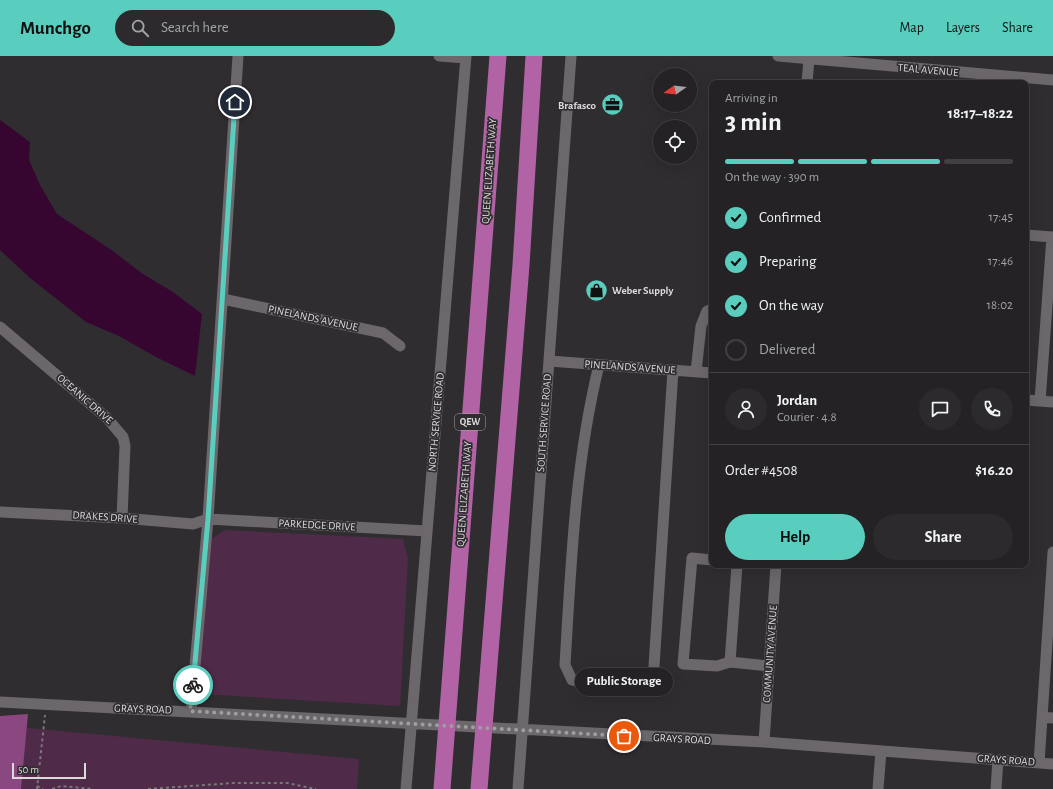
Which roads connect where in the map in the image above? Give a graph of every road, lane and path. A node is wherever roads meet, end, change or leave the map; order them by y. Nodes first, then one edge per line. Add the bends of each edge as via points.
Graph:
1 (238, 56) edge
2 (439, 56) edge
3 (498, 56) edge
4 (534, 56) edge
5 (571, 56) edge
6 (778, 56) edge
7 (466, 57) edge
8 (809, 59) junction
9 (807, 80) edge
10 (1053, 80) edge
11 (1029, 235) edge
12 (1052, 237) edge
13 (223, 299) junction
14 (709, 310) edge
15 (0, 327) edge
16 (400, 346) dead end
17 (549, 361) junction
18 (598, 365) junction
19 (673, 370) junction
20 (696, 372) junction
21 (709, 373) edge
22 (1029, 400) edge
23 (1040, 401) junction
24 (1053, 402) edge
25 (0, 512) edge
26 (122, 518) junction
27 (208, 519) junction
28 (427, 531) junction
29 (1053, 552) edge
30 (709, 560) edge
31 (737, 568) edge
32 (776, 568) edge
33 (1051, 611) edge
34 (730, 662) junction
35 (769, 666) junction
36 (0, 702) edge
37 (46, 705) junction
38 (190, 711) junction
39 (1048, 718) edge
40 (764, 742) junction
41 (881, 751) junction
42 (998, 760) junction
43 (1039, 763) junction
44 (1053, 764) edge
45 (37, 786) junction
46 (178, 788) edge
47 (37, 789) edge
48 (43, 789) edge
49 (52, 789) edge
50 (93, 789) edge
51 (148, 789) edge
52 (316, 789) edge
53 (406, 789) edge
54 (442, 789) edge
55 (479, 789) edge
56 (518, 789) edge
57 (878, 789) edge
58 (996, 789) edge

1 - 13 street
2 - 7 street
3 - 54 highway, QUEEN ELIZABETH WAY / QEW
4 - 55 highway via 521,265
5 - 17 street, SOUTH SERVICE ROAD
6 - 8 street, TEAL AVENUE
7 - 28 street, NORTH SERVICE ROAD
8 - 9 street
8 - 10 street, TEAL AVENUE
11 - 12 street
12 - 23 street
13 - 16 street, PINELANDS AVENUE via 383,333
13 - 27 street
14 - 20 street via 701,326
15 - 26 street, OCEANIC DRIVE via 99,411 123,437 125,446
17 - 18 street, PINELANDS AVENUE
17 - 56 street, SOUTH SERVICE ROAD
18 - 19 street, PINELANDS AVENUE
18 - 19 street via 588,406 581,463 565,665 572,680 608,690 644,688 652,682
19 - 20 street, PINELANDS AVENUE
20 - 21 street, PINELANDS AVENUE
22 - 23 street
23 - 24 street
25 - 26 street, DRAKES DRIVE
26 - 27 street, DRAKES DRIVE via 193,524
27 - 28 street, PARKEDGE DRIVE
27 - 38 street
28 - 53 street, NORTH SERVICE ROAD
29 - 33 street
30 - 34 street via 692,558 683,664 717,666
31 - 34 street
32 - 35 street, COMMUNITY AVENUE
33 - 39 street
34 - 35 street
35 - 40 street, COMMUNITY AVENUE
36 - 37 street, GRAYS ROAD
37 - 38 street, GRAYS ROAD
37 - 45 path
38 - 40 street, GRAYS ROAD
39 - 43 street
40 - 41 street, GRAYS ROAD
41 - 42 street, GRAYS ROAD
41 - 57 street
42 - 43 street, GRAYS ROAD
42 - 58 street
43 - 44 street, GRAYS ROAD
45 - 47 path
45 - 48 path
46 - 51 path
46 - 52 path via 286,783
49 - 50 path via 61,786

